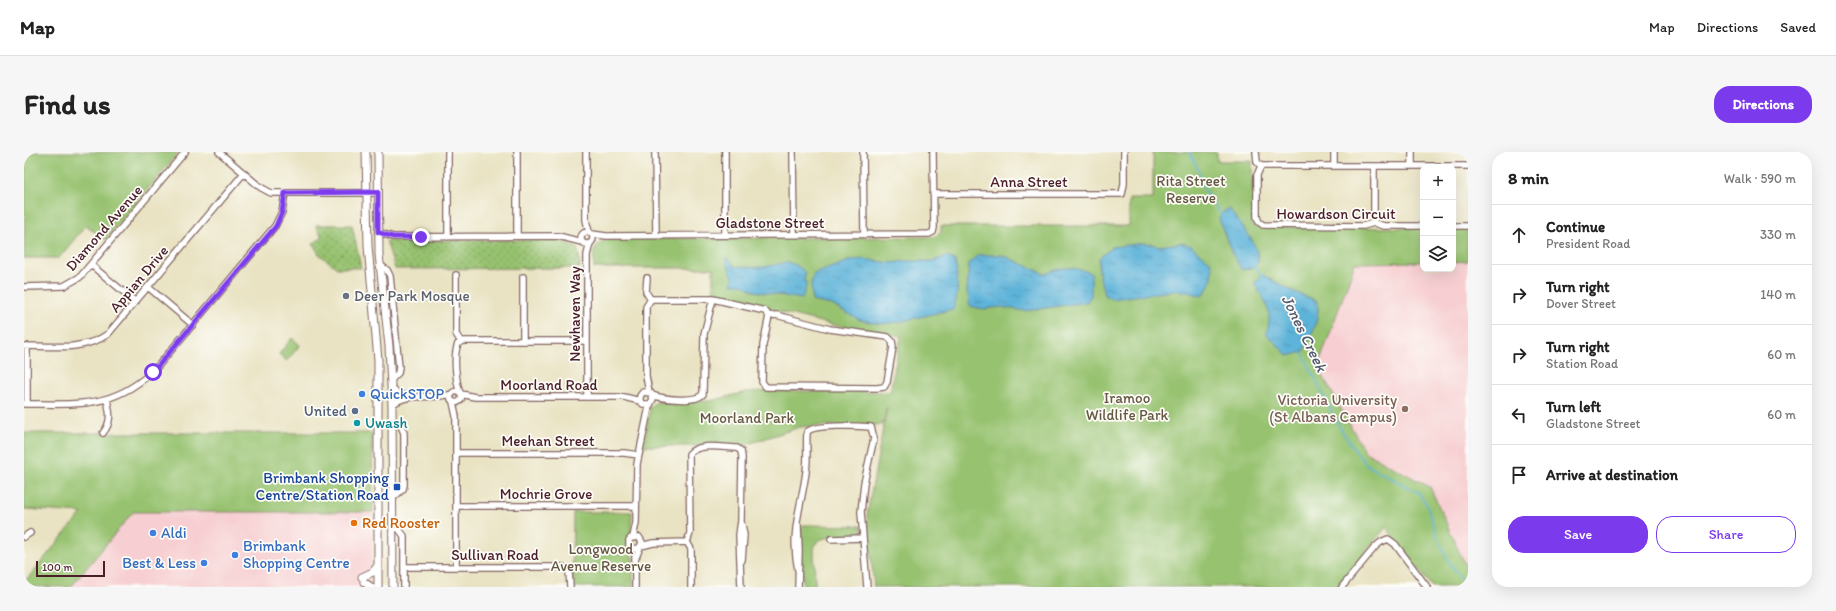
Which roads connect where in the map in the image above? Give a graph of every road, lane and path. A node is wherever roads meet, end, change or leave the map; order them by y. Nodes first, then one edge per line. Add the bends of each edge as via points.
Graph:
1 (185, 152) edge
2 (219, 152) edge
3 (366, 152) edge
4 (378, 152) edge
5 (448, 152) edge
6 (517, 152) edge
7 (586, 152) edge
8 (655, 152) edge
9 (725, 152) edge
10 (794, 152) edge
11 (863, 152) edge
12 (933, 152) edge
13 (1124, 152) edge
14 (1256, 152) edge
15 (1334, 152) edge
16 (1412, 152) edge
17 (1261, 166) junction
18 (1334, 166) junction
19 (1374, 166) junction
20 (1412, 166) junction
21 (1468, 166) edge
22 (244, 174) junction
23 (378, 192) junction
24 (285, 193) junction
25 (366, 193) junction
26 (933, 194) junction
27 (1374, 223) junction
28 (1420, 226) edge
29 (1456, 226) edge
30 (1468, 226) edge
31 (378, 232) junction
32 (656, 235) junction
33 (725, 235) junction
34 (794, 235) junction
35 (864, 235) junction
36 (448, 236) junction
37 (517, 236) junction
38 (588, 236) junction
39 (393, 237) junction
40 (570, 238) junction
41 (582, 242) junction
42 (379, 243) junction
43 (587, 255) junction
44 (91, 265) junction
45 (456, 275) dead end
46 (523, 277) dead end
47 (647, 278) dead end
48 (24, 287) edge
49 (148, 287) junction
50 (713, 299) junction
51 (650, 300) junction
52 (136, 302) junction
53 (769, 316) junction
54 (193, 325) junction
55 (523, 341) junction
56 (587, 341) junction
57 (461, 342) junction
58 (26, 346) edge
59 (456, 378) junction
60 (391, 383) junction
61 (452, 393) junction
62 (460, 393) junction
63 (646, 393) junction
64 (407, 397) junction
65 (438, 397) junction
66 (475, 397) junction
67 (587, 397) junction
68 (624, 397) junction
69 (666, 399) junction
70 (106, 400) junction
71 (452, 401) junction
72 (460, 401) junction
73 (646, 403) junction
74 (26, 404) edge
75 (392, 405) junction
76 (456, 416) junction
77 (392, 421) junction
78 (103, 433) dead end
79 (456, 452) junction
80 (639, 455) junction
81 (392, 498) junction
82 (456, 506) junction
83 (636, 506) junction
84 (393, 521) junction
85 (30, 533) dead end
86 (24, 537) edge
87 (863, 538) junction
88 (831, 539) dead end
89 (639, 542) junction
90 (687, 542) junction
91 (632, 548) junction
92 (635, 560) junction
93 (378, 565) junction
94 (404, 567) junction
95 (456, 567) junction
96 (378, 582) edge
97 (393, 583) edge
98 (1344, 585) edge
99 (371, 587) edge
100 (404, 587) edge
101 (570, 587) edge
102 (636, 587) edge
103 (691, 587) edge
104 (742, 587) edge
105 (798, 587) edge
106 (867, 587) edge
107 (1351, 587) edge
108 (1427, 587) edge

1 - 44 street, Diamond Avenue
2 - 22 street
3 - 25 main road
4 - 23 main road
5 - 36 street
6 - 37 street
7 - 38 street, Newhaven Way
8 - 32 street
9 - 33 street
10 - 34 street
11 - 35 street
12 - 26 street
13 - 26 street, Anna Street via 1124,192 1119,194
14 - 17 street via 1257,162
15 - 18 street
16 - 20 street
17 - 18 street
17 - 27 street, Howardson Circuit via 1257,179 1257,217 1263,225 1363,226
18 - 19 street
19 - 20 street
19 - 27 street
20 - 21 street
22 - 24 street via 265,191
22 - 49 street, Appian Drive
23 - 25 street
23 - 31 main road
24 - 25 street
24 - 54 street via 282,212 276,226
25 - 93 main road via 378,360
26 - 35 street, Gladstone Street via 933,232 926,235
27 - 28 street, Howardson Circuit via 1384,226
29 - 30 street
31 - 39 street, Gladstone Street
31 - 42 main road
32 - 33 street, Gladstone Street
32 - 38 street, Gladstone Street
33 - 34 street, Gladstone Street
34 - 35 street, Gladstone Street
36 - 37 street, Gladstone Street
36 - 39 street, Gladstone Street
37 - 40 street, Gladstone Street
38 - 40 street, Gladstone Street
38 - 41 street, Gladstone Street
38 - 43 street, Newhaven Way
39 - 42 street, Gladstone Street
40 - 41 street, Gladstone Street
41 - 43 street, Newhaven Way
42 - 60 main road
43 - 56 street, Newhaven Way
44 - 48 street, Diamond Avenue via 80,277 64,286
44 - 52 street
45 - 57 street via 456,334
46 - 55 street
47 - 51 street via 646,292
49 - 52 street, Appian Drive
49 - 54 street
50 - 51 street
50 - 53 street via 765,311
50 - 69 street via 704,334 703,394 696,398
51 - 63 street via 646,307
52 - 58 street, Appian Drive via 113,329 96,341 77,345
53 - 53 street via 778,315 830,329 888,337 893,347 887,382 880,388 767,388 762,382 762,351
54 - 70 street via 145,379 128,391
55 - 56 street
55 - 57 street
56 - 67 street, Newhaven Way
57 - 59 street via 456,349
58 - 74 street
59 - 61 street
59 - 62 street
60 - 64 street via 397,393
60 - 75 main road
61 - 62 street, Moorland Road
61 - 65 street
61 - 71 street
62 - 66 street, Moorland Road
62 - 72 street
63 - 68 street, Moorland Road
63 - 69 street
63 - 73 street
63 - 73 street
64 - 65 street
64 - 75 street
65 - 71 street
66 - 67 street, Moorland Road
66 - 72 street, Moorland Road
67 - 68 street, Moorland Road
68 - 73 street, Moorland Road
69 - 73 street
70 - 74 street via 82,404
70 - 78 street via 110,417 109,425
71 - 72 street, Moorland Road
71 - 76 street
72 - 76 street
73 - 80 street via 646,418
75 - 77 main road
76 - 79 street
77 - 81 main road
77 - 81 street via 401,426 404,433 404,486
79 - 80 street, Meehan Street
79 - 82 street
80 - 83 street
81 - 84 main road
82 - 83 street, Mochrie Grove
82 - 95 street
83 - 89 street
84 - 94 street via 404,536
84 - 97 main road
85 - 86 street
87 - 88 street
87 - 105 street via 862,497 874,438 873,430 869,427 814,427 808,430 806,474 797,521
87 - 106 street
89 - 90 street
89 - 91 street
89 - 91 street via 629,542
89 - 92 street
90 - 103 street via 691,549
90 - 104 street via 690,533 689,454 693,449 701,447 737,448 741,451 741,521 744,535
91 - 92 street
92 - 102 street
93 - 96 main road
93 - 99 main road via 363,580
94 - 95 street, Sullivan Road
94 - 100 street
95 - 101 street, Sullivan Road via 564,567 569,573
96 - 97 main road
98 - 107 street
98 - 108 street via 1375,547 1388,540 1395,544

